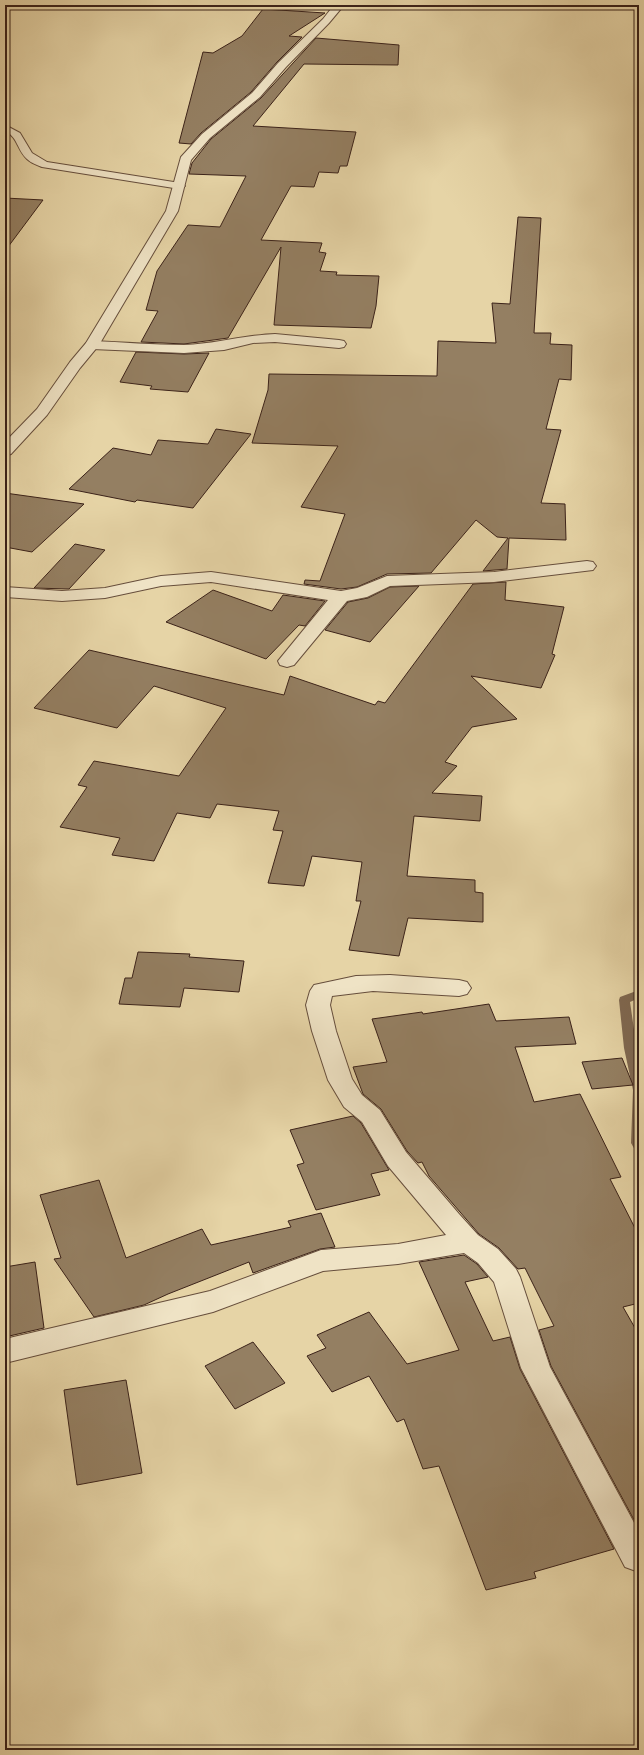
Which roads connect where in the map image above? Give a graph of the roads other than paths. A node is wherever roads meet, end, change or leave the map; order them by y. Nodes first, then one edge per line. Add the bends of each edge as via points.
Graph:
1 (339, 5) edge
2 (5, 128) edge
3 (180, 186) junction
4 (339, 344) dead end
5 (92, 345) junction
6 (5, 451) edge
7 (587, 566) dead end
8 (5, 592) edge
9 (341, 596) junction
10 (287, 661) dead end
11 (459, 988) dead end
12 (468, 1242) junction
13 (5, 1351) edge
14 (636, 1557) dead end

1 - 3 street via 256,95 206,136 185,159
2 - 3 lane via 14,131 34,161 45,165
3 - 5 street via 172,211
4 - 5 street via 276,338 184,349
5 - 6 street via 42,412
7 - 9 street via 494,577 387,581 361,593
8 - 9 street via 62,596 105,593 160,581 211,578
9 - 10 street
11 - 12 street via 376,983 340,986 322,991 318,1005 340,1080 353,1101 371,1116 397,1159
12 - 13 street via 398,1254 321,1261 213,1301
12 - 14 street via 488,1256 506,1277 536,1368

